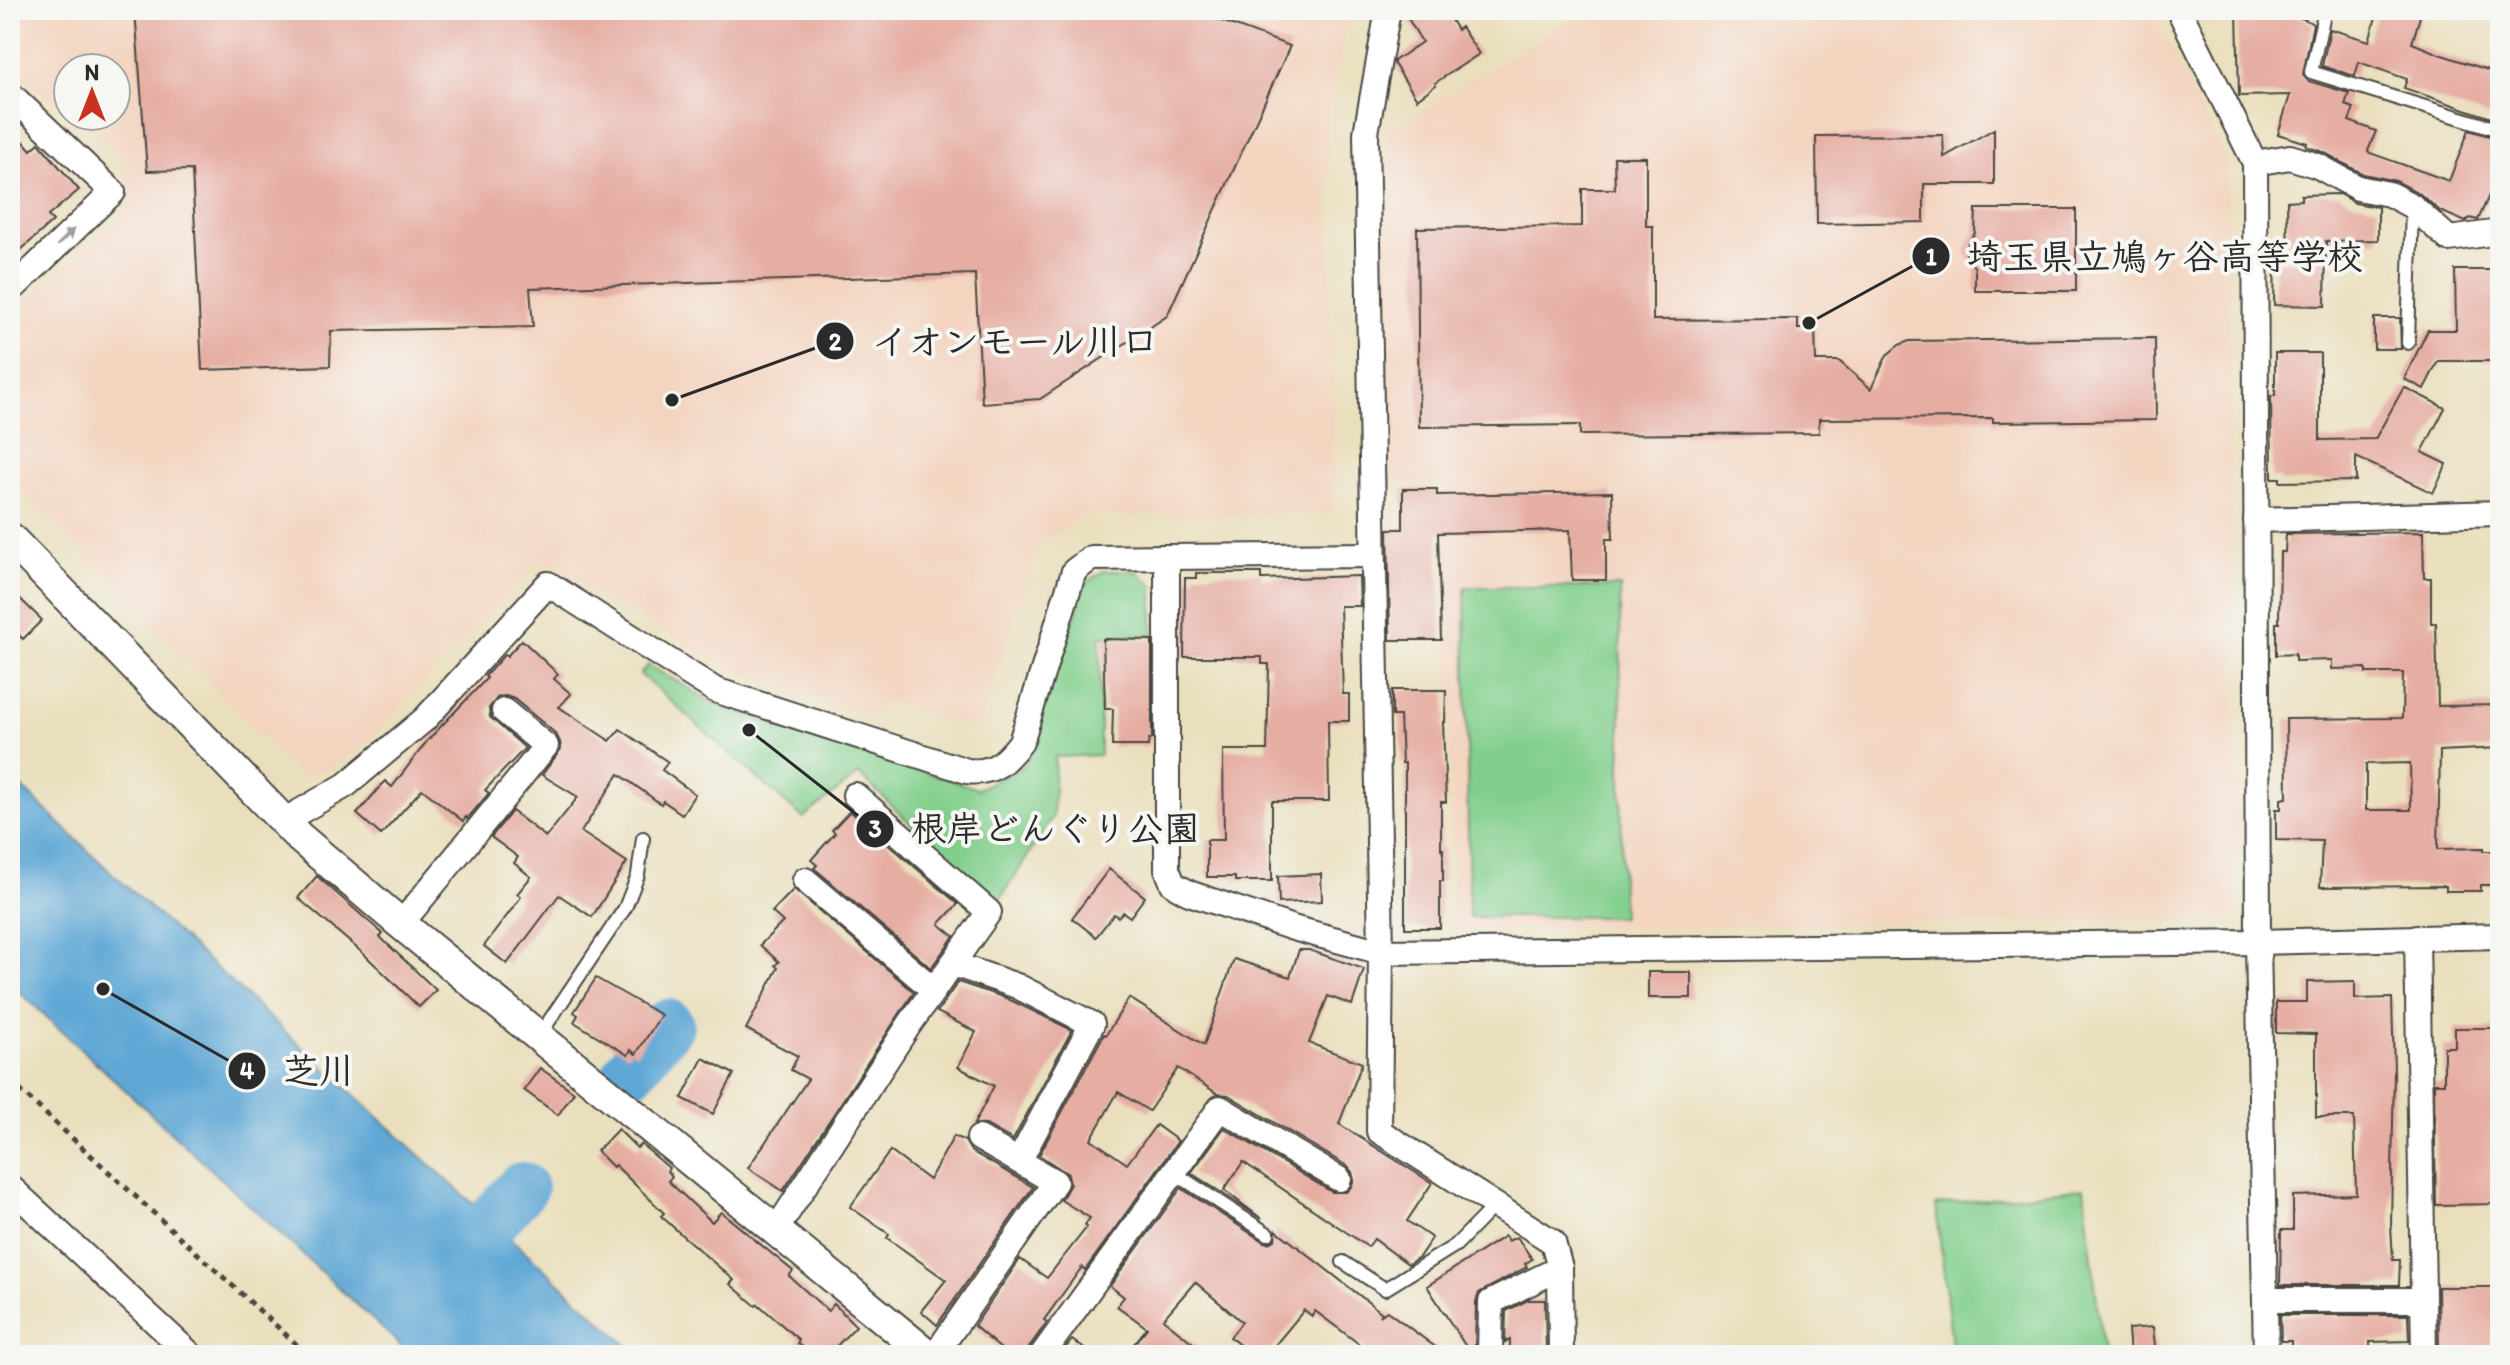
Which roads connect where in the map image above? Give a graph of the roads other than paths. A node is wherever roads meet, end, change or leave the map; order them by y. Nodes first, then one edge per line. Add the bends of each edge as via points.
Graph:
1 (1388, 10) edge
2 (2179, 10) edge
3 (2325, 10) edge
4 (10, 94) edge
5 (2500, 130) edge
6 (2255, 163) junction
7 (2412, 206) junction
8 (2500, 232) edge
9 (10, 291) edge
10 (2408, 343) dead end
11 (2500, 513) edge
12 (2256, 520) junction
13 (10, 538) edge
14 (1373, 555) junction
15 (1167, 557) junction
16 (504, 711) dead end
17 (855, 795) dead end
18 (282, 822) junction
19 (643, 838) dead end
20 (805, 880) dead end
21 (401, 924) junction
22 (2500, 936) edge
23 (2417, 937) junction
24 (2258, 942) junction
25 (1381, 952) junction
26 (953, 964) junction
27 (934, 990) junction
28 (539, 1036) junction
29 (979, 1138) dead end
30 (1019, 1161) junction
31 (1173, 1172) junction
32 (1339, 1179) dead end
33 (10, 1187) edge
34 (1495, 1205) junction
35 (776, 1230) junction
36 (1268, 1234) dead end
37 (1343, 1262) dead end
38 (1560, 1268) junction
39 (2265, 1300) junction
40 (2422, 1300) junction
41 (191, 1355) edge
42 (928, 1355) edge
43 (935, 1355) edge
44 (1042, 1355) edge
45 (1490, 1355) edge
46 (1561, 1355) edge
47 (2266, 1355) edge
48 (2424, 1355) edge

1 - 14 street via 1366,133
2 - 6 street
3 - 5 lane via 2311,72
9 -> 4 street via 113,192
6 - 7 street via 2290,157
6 - 12 street
7 - 8 street via 2449,239
7 - 10 lane
11 - 12 street
12 - 24 street
13 - 18 street
14 - 15 street
14 - 25 street
15 - 18 street via 1091,558 1074,571 1021,742 1006,761 983,773 715,690 548,584 425,719 346,785
15 - 25 street via 1167,869 1173,884 1293,928
16 - 21 street via 546,746
17 - 26 street via 989,912
18 - 21 street
19 - 28 lane via 638,875 625,908
20 - 27 street
21 - 28 street
22 - 23 street
23 - 24 street
23 - 40 street
24 - 25 street
24 - 39 street
25 - 34 street via 1379,1131
26 - 27 street
26 - 30 street via 1017,986 1092,1024
27 - 35 street
28 - 35 street
29 - 30 street
30 - 43 street via 1055,1182
31 - 32 street via 1220,1108
31 - 36 lane
31 - 44 street
33 - 41 street
34 - 37 lane via 1456,1245 1385,1289
34 - 38 street via 1553,1242
35 - 42 street
38 - 45 street via 1491,1302
38 - 46 street
39 - 40 street
39 - 47 street
40 - 48 street

